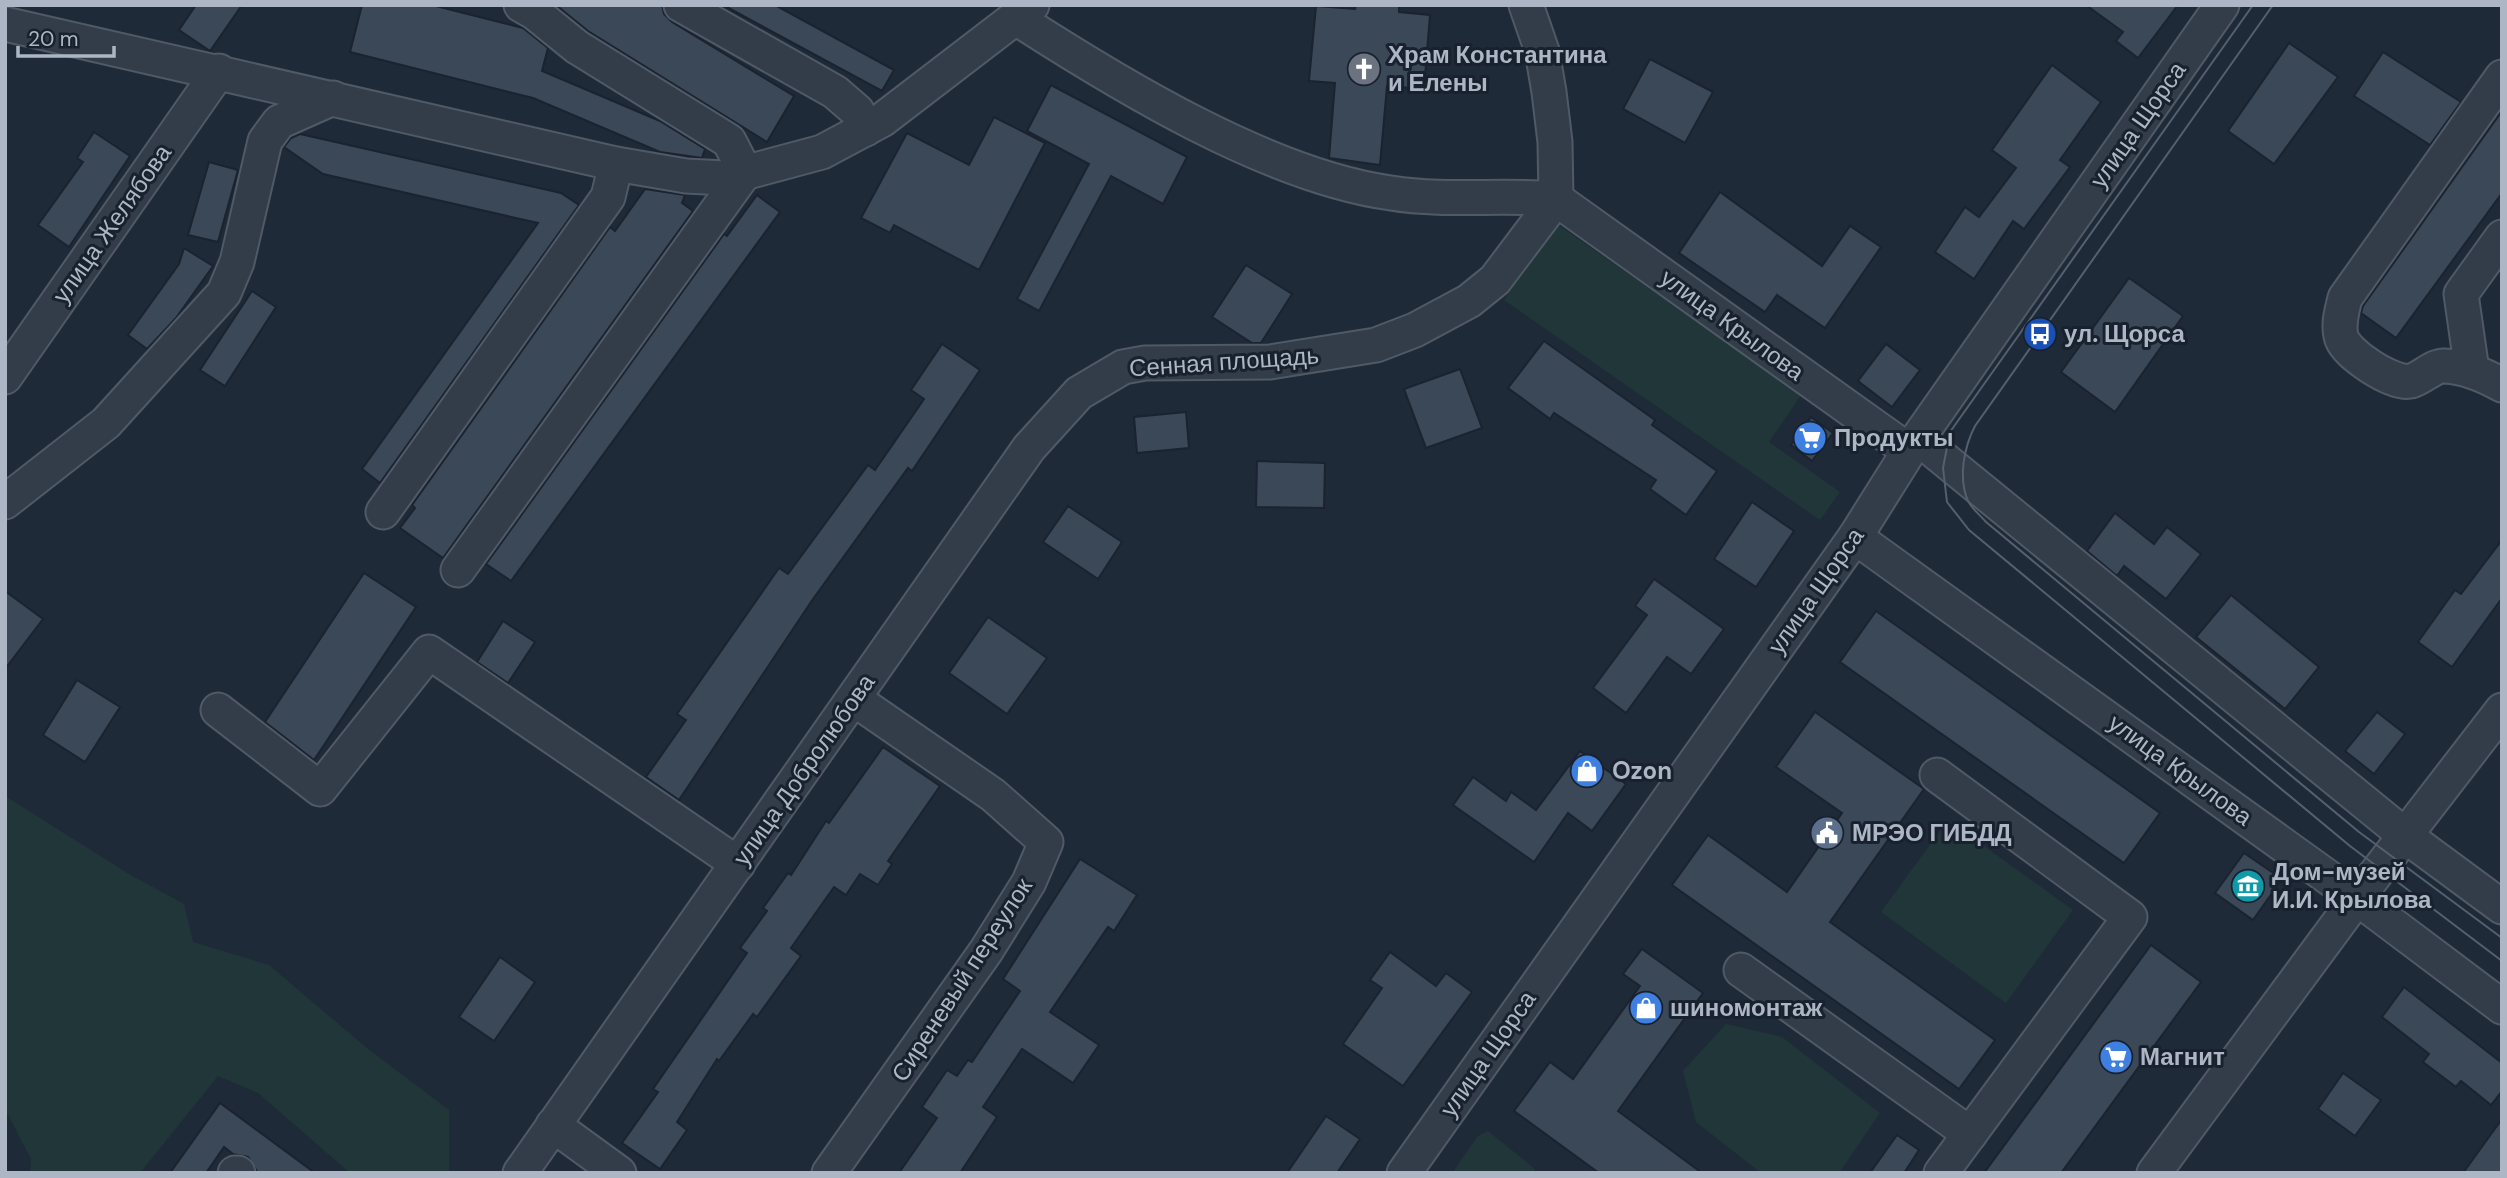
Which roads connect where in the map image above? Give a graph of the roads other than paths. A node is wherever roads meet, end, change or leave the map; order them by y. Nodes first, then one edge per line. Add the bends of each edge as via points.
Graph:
1 (521, 5) edge
2 (681, 5) edge
3 (1526, 5) edge
4 (2222, 5) edge
5 (1024, 12) edge
6 (5, 24) edge
7 (219, 71) junction
8 (2502, 77) edge
9 (333, 98) junction
10 (866, 129) junction
11 (616, 164) junction
12 (745, 173) junction
13 (1556, 199) junction
14 (2502, 237) edge
15 (2472, 371) junction
16 (5, 377) edge
17 (1100, 379) joint
18 (2502, 385) edge
19 (1913, 445) junction
20 (5, 502) edge
21 (383, 512) dead end
22 (1855, 537) junction
23 (458, 570) dead end
24 (854, 699) junction
25 (218, 710) dead end
26 (2502, 710) edge
27 (1937, 775) dead end
28 (2407, 837) junction
29 (738, 864) junction
30 (2357, 898) junction
31 (2502, 906) edge
32 (1741, 970) dead end
33 (2502, 1007) edge
34 (553, 1125) junction
35 (1970, 1134) junction
36 (520, 1173) edge
37 (619, 1173) edge
38 (829, 1173) edge
39 (1404, 1173) edge
40 (1941, 1173) edge
41 (2154, 1173) edge

1 - 12 street via 577,47 729,142
2 - 10 street via 835,92 857,111
3 - 13 street via 1542,51 1549,92
4 - 19 street, улица Щорса
5 - 10 street
5 - 13 street via 1069,52 1164,106 1257,152 1319,176 1389,193
6 - 7 street
7 - 9 street
7 - 16 street, улица Желябова
8 - 15 street via 2345,298 2340,319 2347,349 2390,379 2409,382 2442,365
9 - 11 street
9 - 20 street via 279,122 265,141 237,262 224,293 106,423
10 - 12 street via 822,152
11 - 12 street via 686,176 725,178
11 - 21 street via 608,197
12 - 23 street
13 - 17 street, Сенная площадь via 1495,280 1469,301 1415,330 1376,345 1317,356 1270,362 1145,363 1123,367
13 - 19 street, улица Крылова
14 - 15 street via 2461,294
15 - 18 street
17 - 24 street, улица Добролюбова via 1079,393 1029,448
19 - 22 street, улица Щорса
19 - 28 street, улица Крылова
22 - 30 street, улица Крылова
22 - 39 street, улица Щорса
24 - 29 street, улица Добролюбова
24 - 38 street, Сиреневый переулок via 993,794 1046,842 1029,881 986,951
25 - 29 street via 320,789 429,652
26 - 28 street
27 - 35 street via 2130,917
28 - 30 street
28 - 31 street, улица Крылова
29 - 34 street, улица Добролюбова
30 - 33 street, улица Крылова
30 - 41 street
32 - 35 street
34 - 36 street, улица Добролюбова
34 - 37 street
35 - 40 street

